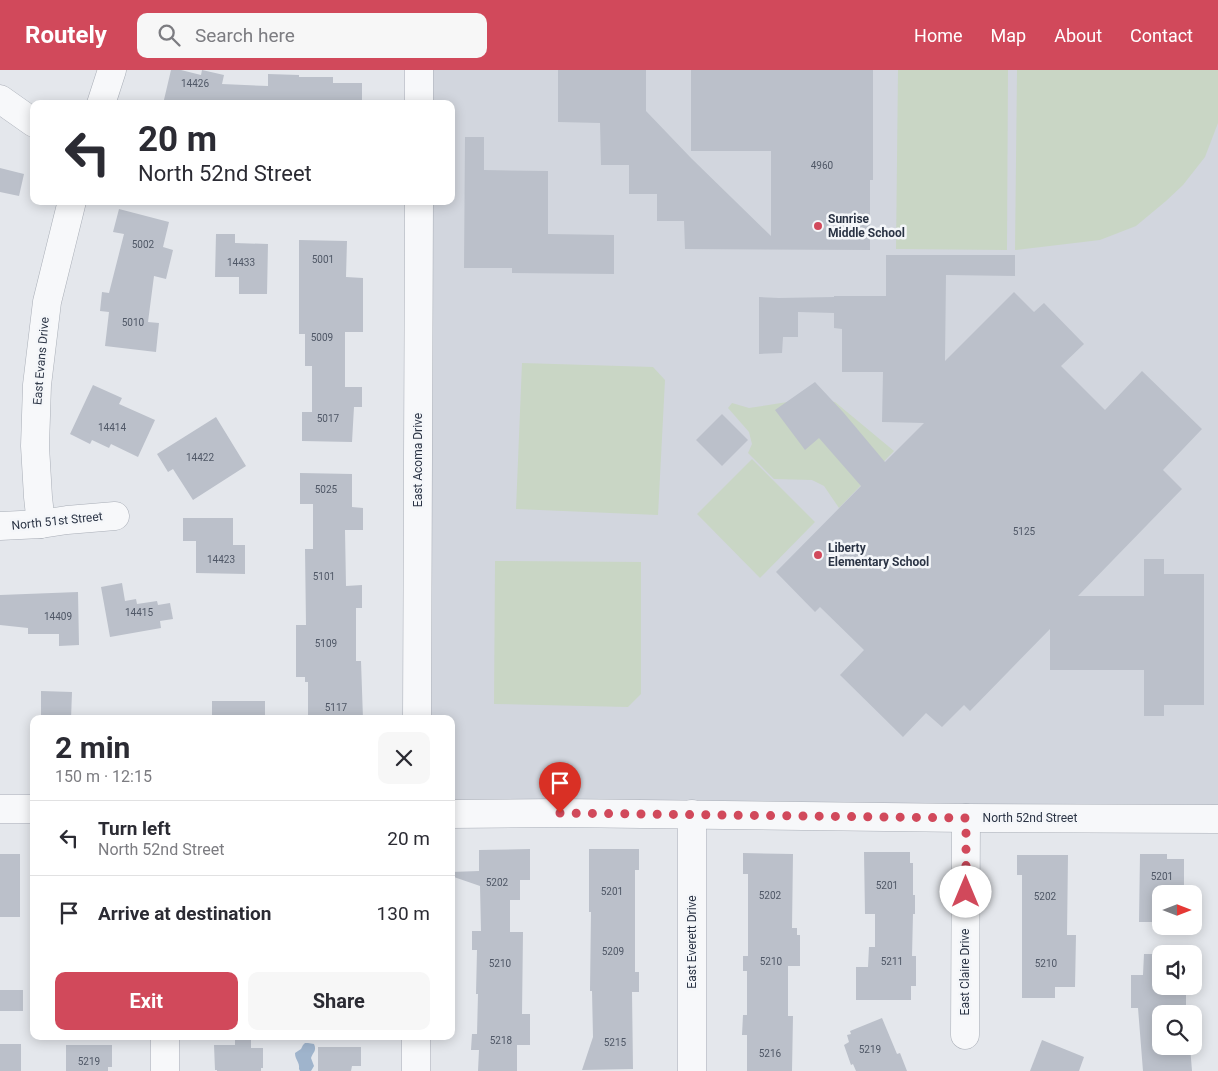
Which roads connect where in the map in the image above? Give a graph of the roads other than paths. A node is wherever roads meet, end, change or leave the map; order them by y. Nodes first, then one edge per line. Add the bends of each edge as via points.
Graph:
1 (112, 70) edge
2 (419, 70) edge
3 (0, 98) edge
4 (102, 100) edge
5 (419, 100) edge
6 (30, 120) edge
7 (71, 205) edge
8 (419, 205) edge
9 (115, 516) dead end
10 (42, 524) junction
11 (0, 526) edge
12 (417, 715) edge
13 (0, 808) edge
14 (30, 809) edge
15 (455, 814) edge
16 (692, 814) junction
17 (966, 818) junction
18 (1218, 819) edge
19 (965, 1035) dead end
20 (165, 1040) edge
21 (416, 1040) edge
22 (165, 1071) edge
23 (416, 1071) edge
24 (692, 1071) edge

1 - 4 street
2 - 5 street
3 - 6 street
7 - 10 street, East Evans Drive via 47,302 37,385 35,446
8 - 12 street, East Acoma Drive
9 - 10 street, North 51st Street
10 - 11 street, North 51st Street
13 - 14 street
15 - 16 street, North 52nd Street
16 - 17 street, North 52nd Street
16 - 24 street, East Everett Drive
17 - 18 street, North 52nd Street
17 - 19 street, East Claire Drive
20 - 22 street
21 - 23 street

